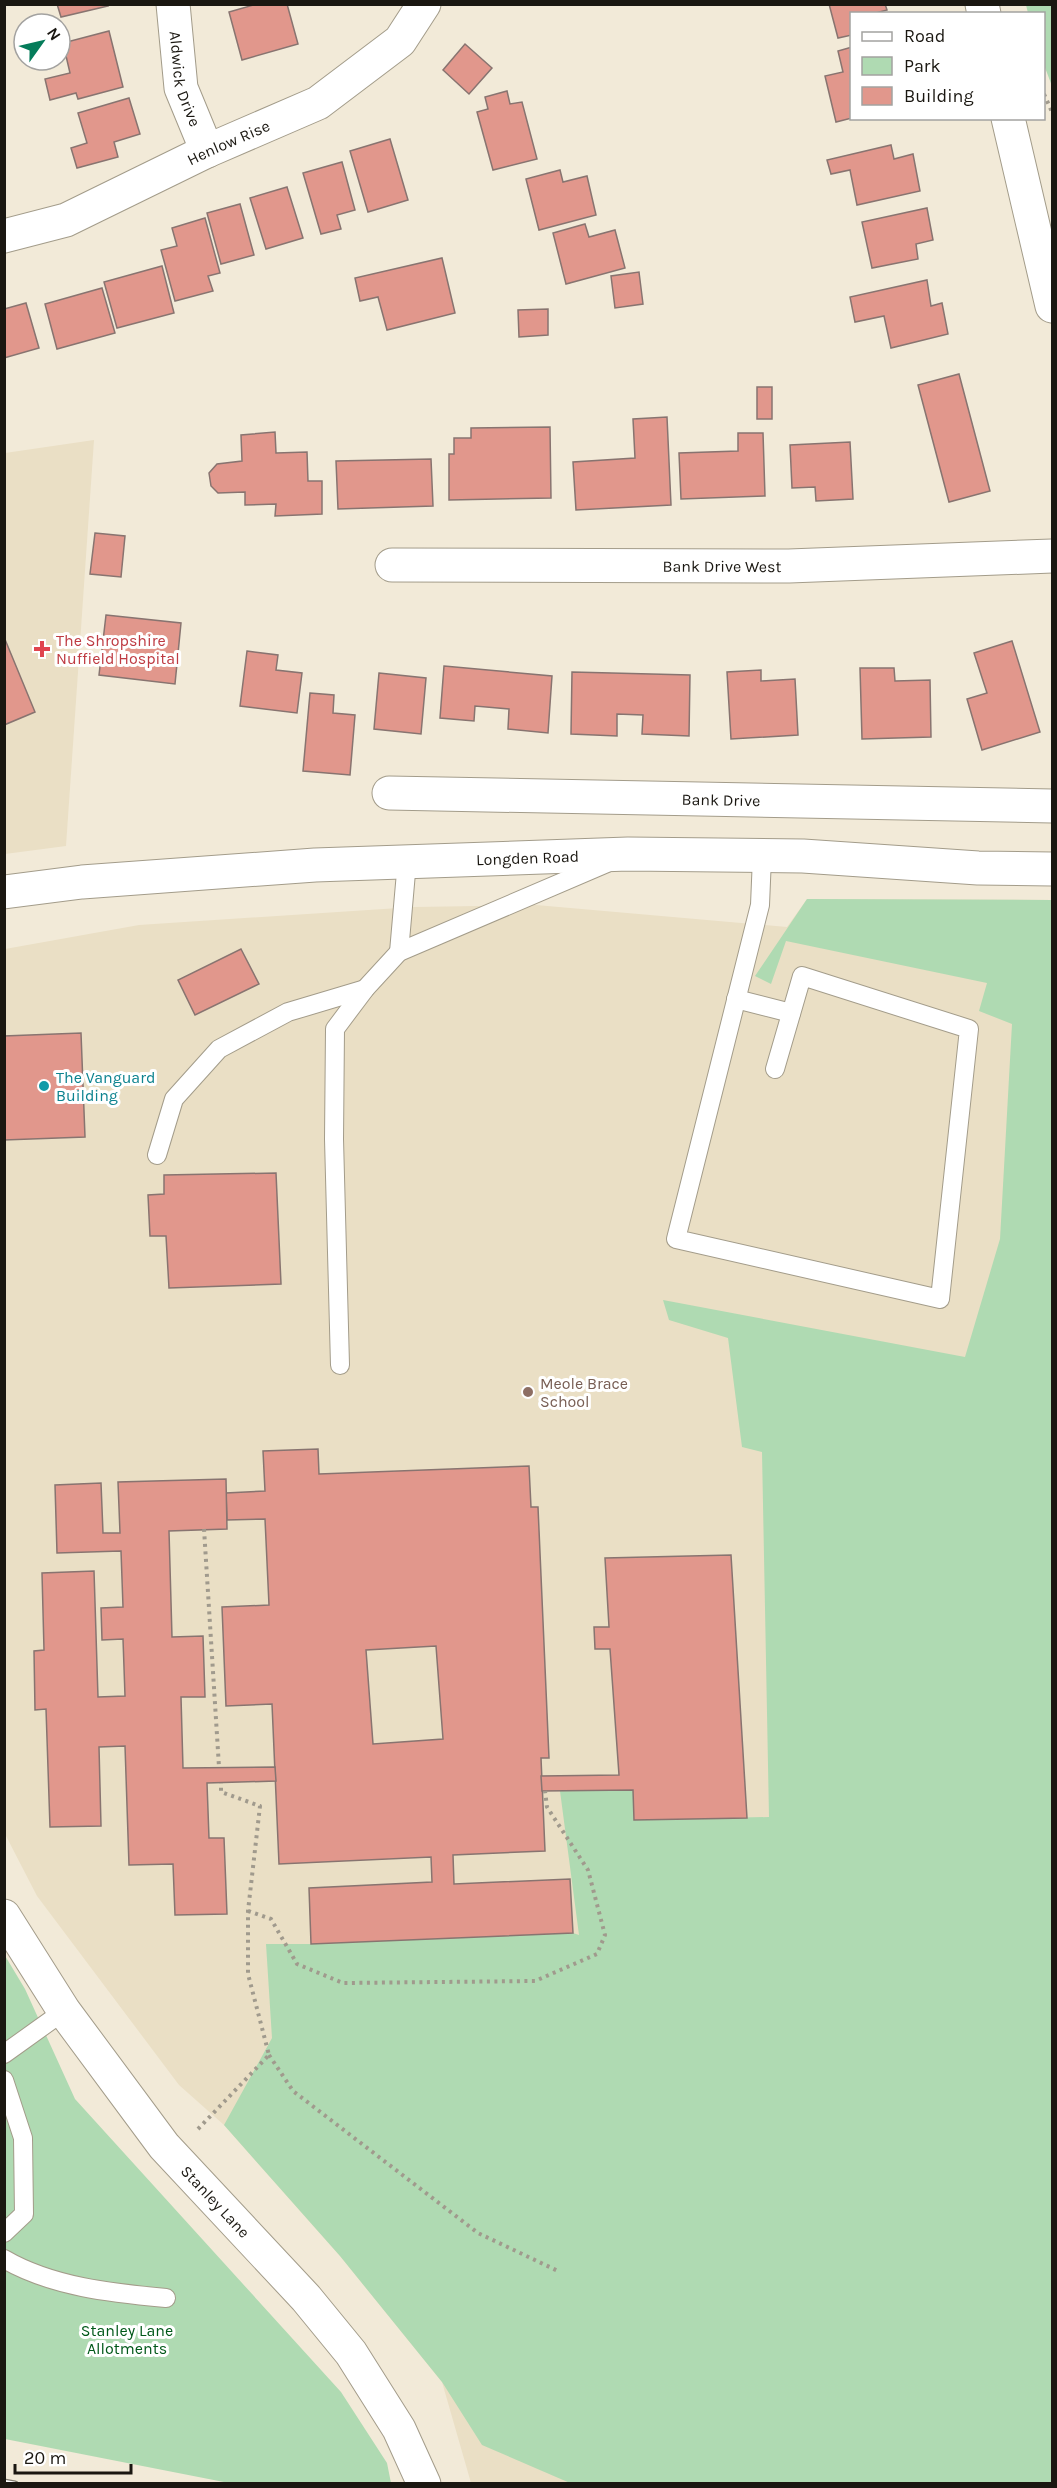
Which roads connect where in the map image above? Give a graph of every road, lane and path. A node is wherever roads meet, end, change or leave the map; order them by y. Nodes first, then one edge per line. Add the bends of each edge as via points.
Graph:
1 (173, 4) edge
2 (424, 4) edge
3 (1045, 96) edge
4 (1053, 112) edge
5 (1008, 120) edge
6 (207, 151) junction
7 (4, 236) edge
8 (1053, 306) edge
9 (1053, 556) edge
10 (392, 565) dead end
11 (388, 793) dead end
12 (1053, 806) edge
13 (628, 854) junction
14 (762, 857) junction
15 (407, 861) junction
16 (1053, 869) edge
17 (4, 892) edge
18 (399, 952) junction
19 (365, 989) junction
20 (736, 999) junction
21 (791, 1013) junction
22 (775, 1069) dead end
23 (157, 1155) dead end
24 (340, 1365) dead end
25 (204, 1529) dead end
26 (219, 1767) dead end
27 (221, 1783) dead end
28 (545, 1791) dead end
29 (248, 1911) junction
30 (4, 1916) edge
31 (64, 2011) junction
32 (4, 2054) edge
33 (269, 2055) junction
34 (4, 2080) edge
35 (173, 2156) junction
36 (4, 2233) edge
37 (4, 2259) edge
38 (558, 2271) dead end
39 (166, 2298) dead end
40 (424, 2484) edge

1 - 6 street, Aldwick Drive via 181,88
2 - 6 street, Henlow Rise via 400,41 318,103
3 - 4 path
5 - 8 street
6 - 7 street, Henlow Rise via 66,220
9 - 10 street, Bank Drive West via 789,566
11 - 12 street, Bank Drive
13 - 14 street, Longden Road
13 - 15 street, Longden Road
13 - 18 lane
14 - 16 street, Longden Road
14 - 20 lane via 760,905
15 - 17 street, Longden Road via 82,882
15 - 18 lane
18 - 19 lane
19 - 23 lane via 288,1012 219,1049 174,1099
19 - 24 lane via 335,1029
20 - 21 lane
20 - 21 lane via 676,1239 940,1299 969,1029 802,976
21 - 22 lane
25 - 26 path
27 - 29 path via 221,1792 260,1806
28 - 29 path via 546,1807 588,1870 605,1935 597,1954 535,1981 343,1983 297,1964 271,1919
29 - 33 path via 248,1974
30 - 31 street, Stanley Lane
31 - 32 lane
31 - 35 street, Stanley Lane
33 - 35 path
33 - 38 path via 293,2091 478,2233
34 - 36 lane via 23,2138 24,2214
35 - 40 street, Stanley Lane via 306,2298 351,2353 399,2429
37 - 39 lane via 23,2270 106,2292

